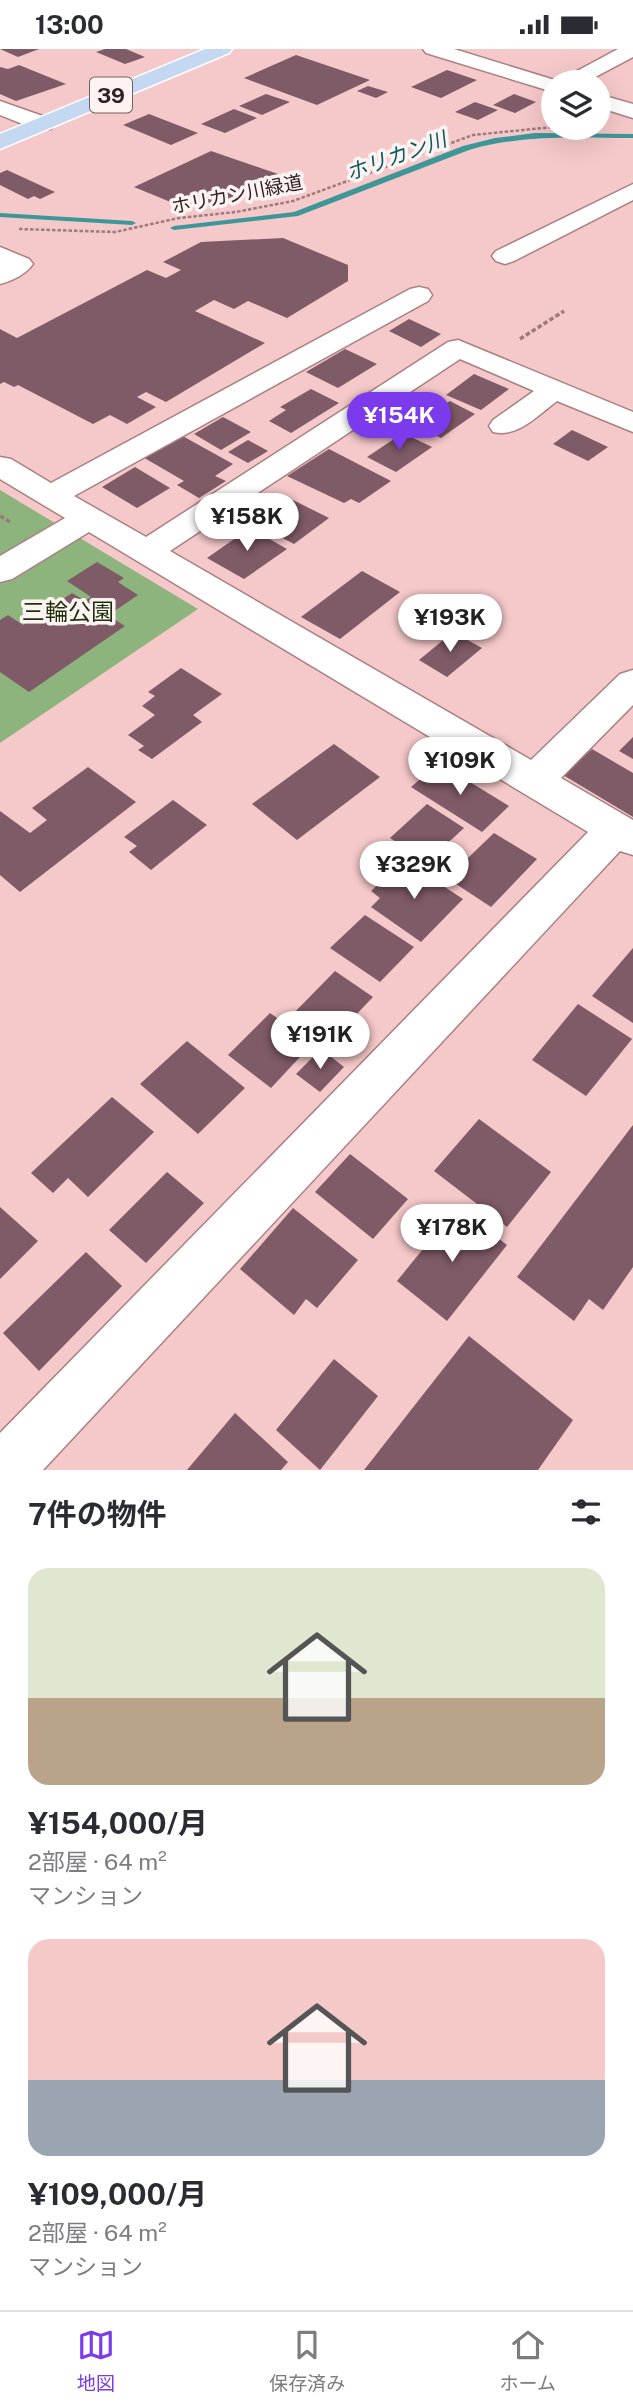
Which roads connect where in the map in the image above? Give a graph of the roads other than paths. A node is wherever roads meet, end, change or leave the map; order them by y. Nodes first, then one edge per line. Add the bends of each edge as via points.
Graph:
1 (222, 49) edge
2 (433, 49) edge
3 (632, 49) edge
4 (593, 70) edge
5 (541, 82) edge
6 (611, 104) edge
7 (0, 107) edge
8 (633, 111) edge
9 (43, 124) junction
10 (0, 142) edge
11 (633, 191) edge
12 (0, 255) edge
13 (505, 256) dead end
14 (0, 276) edge
15 (419, 295) dead end
16 (555, 389) junction
17 (633, 423) edge
18 (504, 426) dead end
19 (0, 466) edge
20 (51, 496) junction
21 (89, 518) junction
22 (146, 552) junction
23 (0, 571) edge
24 (633, 683) edge
25 (534, 781) junction
26 (625, 834) edge
27 (4, 1470) edge

1 - 9 highway, 39
2 - 5 street
3 - 4 street
6 - 8 street
7 - 9 street
9 - 10 highway, 39
11 - 13 street
12 - 14 street via 20,264
15 - 20 street
16 - 17 street
16 - 18 street
16 - 22 street via 458,348
19 - 20 street
20 - 21 street
21 - 22 street
21 - 23 street
22 - 25 street
24 - 25 street
25 - 26 street
26 - 27 street

